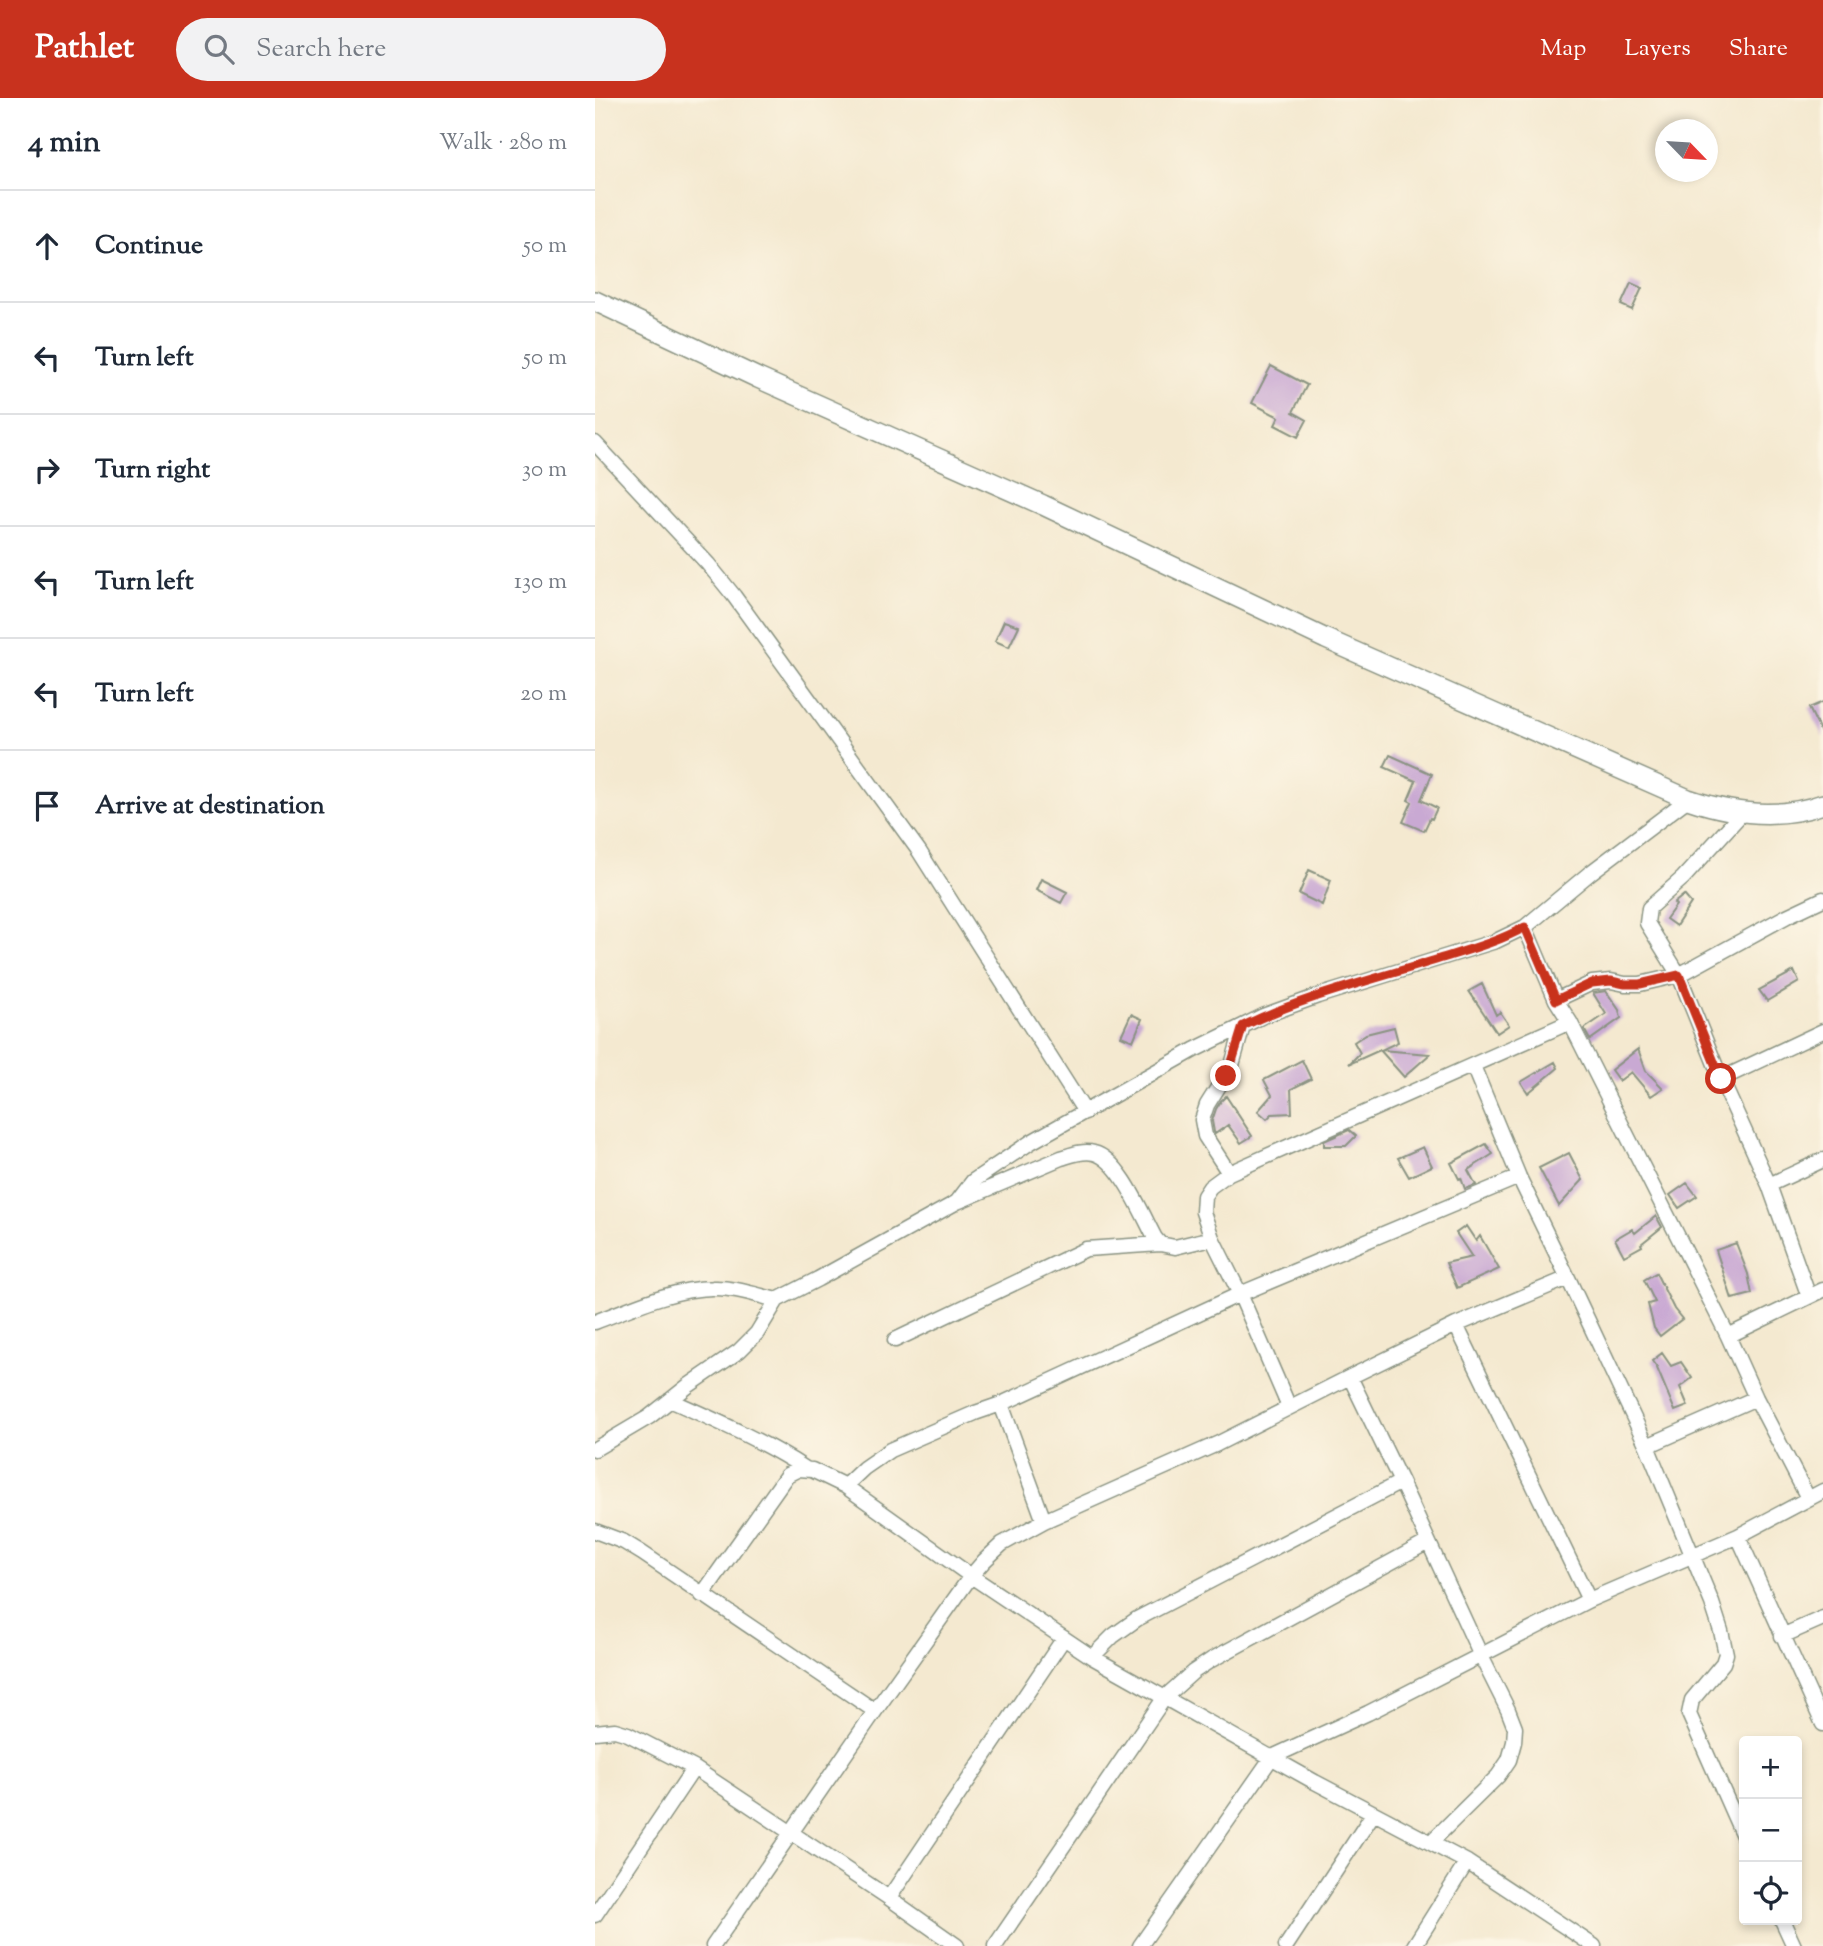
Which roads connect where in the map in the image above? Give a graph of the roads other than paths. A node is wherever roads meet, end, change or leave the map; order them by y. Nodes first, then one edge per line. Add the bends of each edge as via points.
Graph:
1 (595, 301) edge
2 (595, 443) edge
3 (1688, 800) junction
4 (1823, 804) edge
5 (1742, 813) junction
6 (1823, 900) edge
7 (1525, 927) junction
8 (1679, 975) junction
9 (1556, 1000) junction
10 (1570, 1022) junction
11 (1243, 1026) junction
12 (1823, 1031) edge
13 (1473, 1066) junction
14 (1721, 1079) junction
15 (1085, 1112) junction
16 (1823, 1160) edge
17 (1229, 1173) junction
18 (1518, 1177) junction
19 (1769, 1185) junction
20 (957, 1202) junction
21 (1212, 1238) junction
22 (1160, 1244) junction
23 (1568, 1278) junction
24 (1823, 1290) edge
25 (1240, 1294) junction
26 (1809, 1297) junction
27 (777, 1300) junction
28 (595, 1322) edge
29 (1457, 1325) junction
30 (1728, 1336) junction
31 (895, 1340) dead end
32 (1350, 1377) junction
33 (1756, 1398) junction
34 (670, 1400) junction
35 (1001, 1404) junction
36 (1289, 1408) junction
37 (1647, 1446) junction
38 (595, 1449) edge
39 (806, 1469) junction
40 (1401, 1482) junction
41 (845, 1486) junction
42 (1823, 1491) edge
43 (1808, 1498) junction
44 (1044, 1521) junction
45 (595, 1531) edge
46 (1738, 1536) junction
47 (1428, 1542) junction
48 (1693, 1555) junction
49 (971, 1576) junction
50 (702, 1595) junction
51 (1589, 1600) junction
52 (1823, 1618) edge
53 (1782, 1636) junction
54 (1064, 1638) junction
55 (1481, 1656) junction
56 (1092, 1657) junction
57 (1165, 1697) junction
58 (875, 1711) junction
59 (1823, 1724) edge
60 (595, 1732) edge
61 (1272, 1757) junction
62 (694, 1768) junction
63 (1373, 1814) junction
64 (1739, 1827) edge
65 (791, 1833) junction
66 (1431, 1842) junction
67 (1467, 1862) junction
68 (889, 1898) junction
69 (595, 1915) edge
70 (1784, 1925) edge
71 (1419, 1944) edge
72 (713, 1946) edge
73 (957, 1946) edge
74 (995, 1946) edge
75 (1140, 1946) edge
76 (1286, 1946) edge
77 (1594, 1946) edge
78 (1794, 1946) edge

1 - 3 main road via 1326,639
2 - 15 street via 734,596 919,850
3 - 5 main road
3 - 7 street
4 - 5 main road via 1783,812
5 - 8 street via 1649,908 1647,923
6 - 8 street
7 - 9 street
7 - 11 street via 1496,941 1318,996
8 - 9 street via 1640,984 1592,983
8 - 14 street
9 - 10 street
10 - 13 street
10 - 30 street
11 - 15 street
11 - 17 street via 1231,1065 1202,1120 1205,1136
12 - 14 street
13 - 17 street
13 - 18 street
14 - 19 street
15 - 20 street via 988,1171
16 - 19 street
17 - 21 street via 1204,1196 1203,1212
18 - 23 street
18 - 25 street
19 - 26 street
20 - 22 street via 1061,1158 1093,1152 1115,1168
20 - 27 street
21 - 22 street via 1175,1247
21 - 25 street
22 - 31 street via 1078,1252
23 - 29 street
23 - 37 street
24 - 26 street
25 - 35 street
25 - 36 street
26 - 30 street
27 - 28 street via 739,1291 699,1289
27 - 34 street via 748,1343
29 - 32 street
29 - 51 street
30 - 33 street
32 - 36 street
32 - 40 street
33 - 37 street
33 - 43 street
34 - 38 street
34 - 39 street via 777,1450
35 - 41 street via 890,1450
35 - 44 street
36 - 44 street
37 - 48 street
39 - 41 street
39 - 50 street via 794,1471 782,1481
40 - 47 street
40 - 56 street via 1137,1619
41 - 49 street
42 - 43 street
43 - 46 street
44 - 49 street via 1002,1545
45 - 50 street via 624,1542
46 - 48 street
46 - 53 street
47 - 55 street
47 - 57 street via 1211,1660
48 - 51 street
48 - 64 street via 1725,1654 1723,1663 1692,1700 1689,1714
49 - 54 street
49 - 58 street
50 - 58 street
51 - 55 street
52 - 53 street
53 - 59 street
54 - 56 street
54 - 68 street
55 - 61 street
55 - 66 street via 1509,1710 1514,1742 1498,1776
56 - 57 street
57 - 61 street
57 - 74 street
58 - 65 street
60 - 62 street via 628,1734
61 - 63 street
61 - 75 street
62 - 65 street
62 - 69 street
63 - 66 street
63 - 76 street
65 - 68 street
65 - 72 street
66 - 67 street
67 - 71 street
67 - 77 street
68 - 73 street
70 - 78 street

